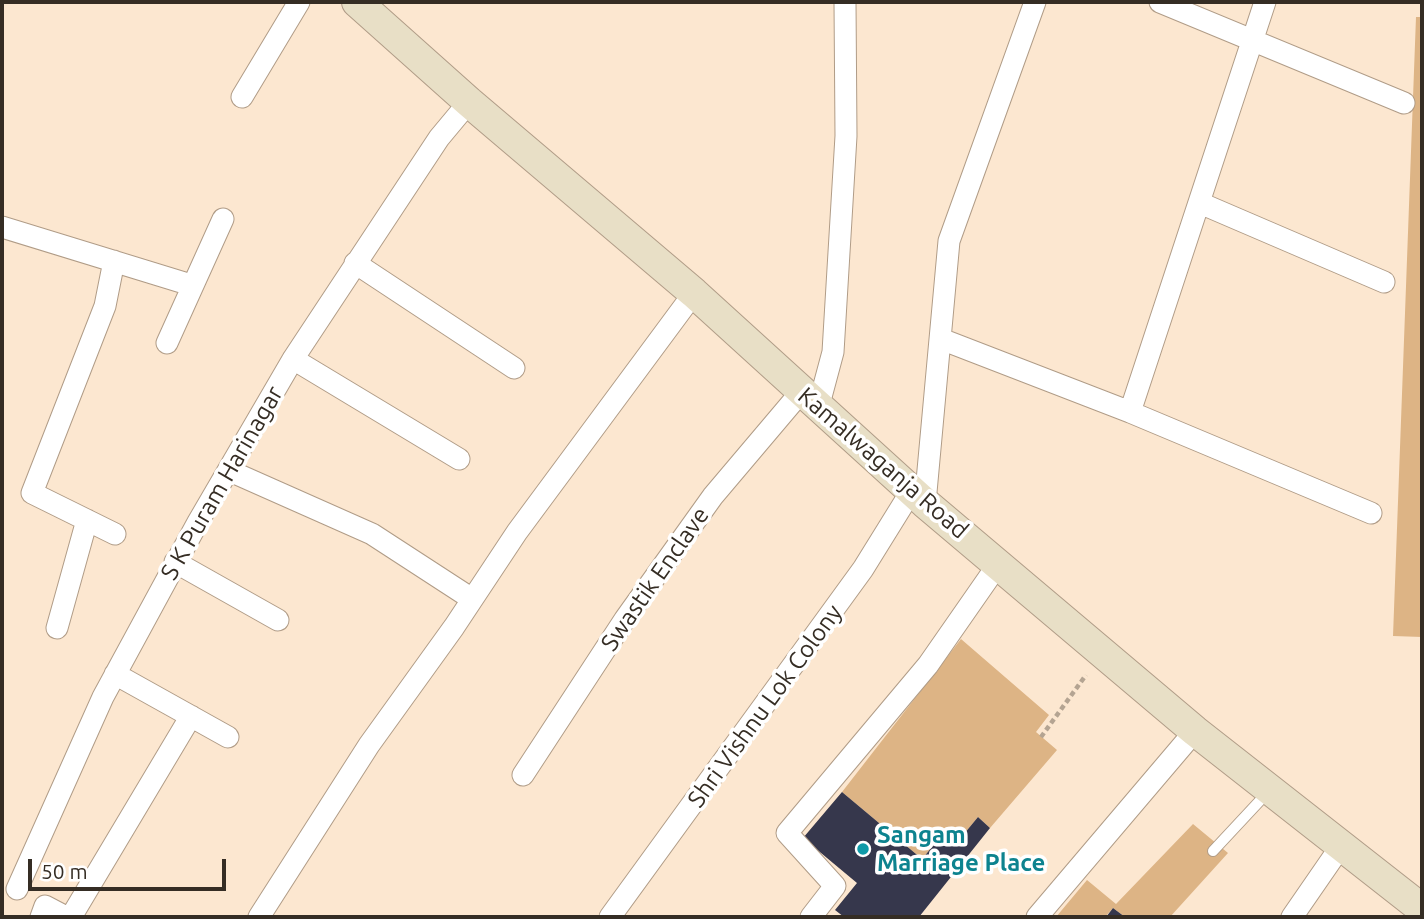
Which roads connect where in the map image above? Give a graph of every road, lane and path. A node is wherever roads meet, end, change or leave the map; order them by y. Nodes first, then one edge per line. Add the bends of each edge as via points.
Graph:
1 (299, 2) edge
2 (357, 2) edge
3 (845, 2) edge
4 (1035, 2) edge
5 (1160, 2) edge
6 (1265, 2) edge
7 (1251, 40) junction
8 (242, 97) dead end
9 (469, 102) junction
10 (1405, 103) dead end
11 (1200, 203) junction
12 (223, 219) dead end
13 (2, 227) edge
14 (114, 261) junction
15 (355, 263) junction
16 (1384, 282) dead end
17 (191, 285) junction
18 (695, 293) junction
19 (941, 339) junction
20 (167, 343) dead end
21 (293, 359) junction
22 (514, 368) dead end
23 (809, 400) junction
24 (1130, 412) junction
25 (459, 459) dead end
26 (230, 471) junction
27 (918, 496) junction
28 (1371, 513) dead end
29 (88, 520) junction
30 (116, 534) dead end
31 (175, 562) junction
32 (999, 563) junction
33 (472, 599) junction
34 (278, 620) dead end
35 (57, 628) dead end
36 (1103, 652) junction
37 (115, 674) junction
38 (191, 716) junction
39 (1195, 731) junction
40 (228, 737) dead end
41 (1041, 737) dead end
42 (523, 775) dead end
43 (1270, 790) junction
44 (1341, 846) junction
45 (1213, 851) dead end
46 (17, 889) dead end
47 (1422, 909) edge
48 (41, 917) edge
49 (65, 917) edge
50 (71, 917) edge
51 (259, 917) edge
52 (610, 917) edge
53 (811, 917) edge
54 (1037, 917) edge
55 (1292, 917) edge

1 - 8 street
2 - 9 main road, Kamalwaganja Road
3 - 23 street via 846,136 833,352
4 - 19 street via 949,241
5 - 7 street
6 - 7 street
7 - 10 street
7 - 11 street
9 - 15 street, S K Puram Harinagar via 439,138
9 - 18 main road, Kamalwaganja Road
11 - 16 street
11 - 24 street
12 - 17 street
13 - 14 street
14 - 17 street
14 - 29 street via 105,306 32,493
15 - 21 street, S K Puram Harinagar
15 - 22 street
17 - 20 street
18 - 23 main road, Kamalwaganja Road
18 - 33 street
19 - 24 street
19 - 27 street
21 - 25 street
21 - 26 street, S K Puram Harinagar
23 - 27 main road, Kamalwaganja Road
23 - 42 street, Swastik Enclave via 705,508 625,619
24 - 28 street
26 - 31 street, S K Puram Harinagar
26 - 33 street via 372,534
27 - 32 main road, Kamalwaganja Road
27 - 52 street, Shri Vishnu Lok Colony
29 - 30 street
29 - 35 street
31 - 34 street
31 - 37 street, S K Puram Harinagar
32 - 36 main road, Kamalwaganja Road
32 - 53 street via 928,665 787,833 835,886
33 - 51 street via 369,745
36 - 39 main road, Kamalwaganja Road
36 - 41 path
37 - 38 street
37 - 46 street, S K Puram Harinagar
38 - 40 street
38 - 50 street
39 - 43 main road, Kamalwaganja Road
39 - 54 street
43 - 44 main road, Kamalwaganja Road
43 - 45 lane
44 - 47 main road, Kamalwaganja Road
44 - 55 street
48 - 49 street via 46,906

